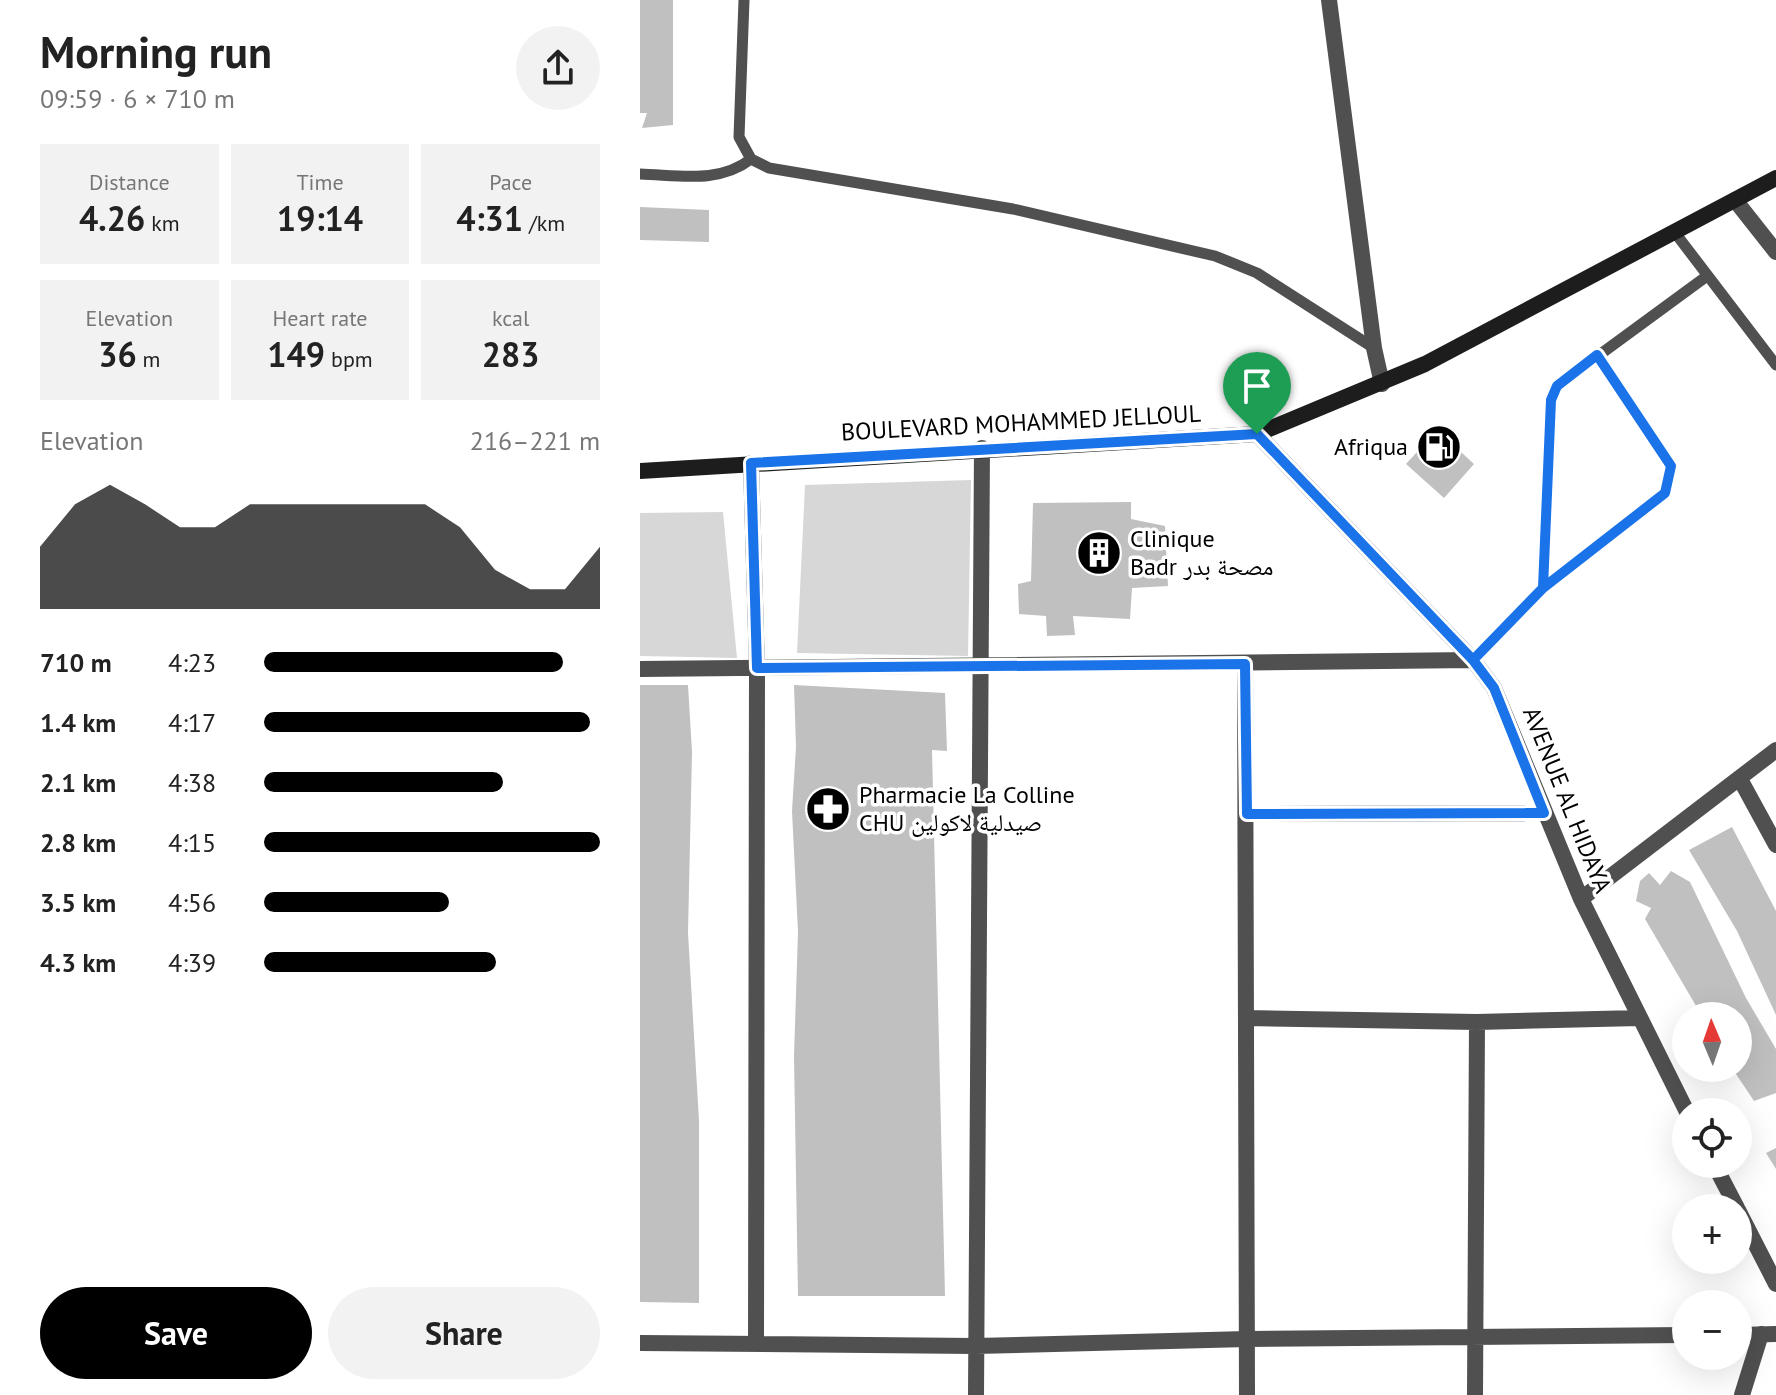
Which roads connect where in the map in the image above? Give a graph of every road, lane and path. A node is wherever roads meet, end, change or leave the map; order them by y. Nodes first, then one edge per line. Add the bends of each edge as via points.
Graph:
1 (744, 0) edge
2 (1329, 0) edge
3 (751, 159) junction
4 (640, 174) edge
5 (1776, 178) edge
6 (1735, 200) junction
7 (1676, 234) junction
8 (1776, 252) edge
9 (1707, 276) junction
10 (1374, 348) junction
11 (1597, 355) junction
12 (1776, 365) edge
13 (1382, 384) junction
14 (1257, 434) junction
15 (982, 448) junction
16 (751, 463) junction
17 (640, 471) edge
18 (1543, 588) junction
19 (1473, 660) junction
20 (1245, 664) junction
21 (979, 665) junction
22 (757, 668) junction
23 (640, 669) edge
24 (1776, 750) edge
25 (1740, 779) junction
26 (1544, 813) junction
27 (1247, 814) junction
28 (1776, 845) edge
29 (1581, 899) junction
30 (1248, 1018) junction
31 (1639, 1018) junction
32 (1477, 1022) junction
33 (1680, 1098) edge
34 (1752, 1238) edge
35 (1776, 1284) edge
36 (1769, 1334) edge
37 (1672, 1335) edge
38 (1475, 1337) junction
39 (1247, 1339) junction
40 (640, 1343) edge
41 (756, 1344) junction
42 (975, 1346) junction
43 (976, 1395) edge
44 (1247, 1395) edge
45 (1475, 1395) edge
46 (1742, 1395) edge

1 - 3 lane via 739,137
2 - 10 street
3 - 4 lane via 718,176
3 - 10 lane via 769,168 1013,209 1236,262
5 - 6 street, BOULEVARD MOHAMMED JELLOUL
6 - 7 street, BOULEVARD MOHAMMED JELLOUL
6 - 8 street
7 - 9 lane
7 - 13 street, BOULEVARD MOHAMMED JELLOUL
9 - 11 lane
9 - 12 lane
10 - 13 street
11 - 18 lane via 1557,386 1551,400
11 - 18 lane via 1671,466 1665,493
13 - 14 street, BOULEVARD MOHAMMED JELLOUL
14 - 15 street, BOULEVARD MOHAMMED JELLOUL
14 - 19 street, AVENUE AL HIDAYA
15 - 16 street, BOULEVARD MOHAMMED JELLOUL
15 - 21 street
16 - 17 street, BOULEVARD MOHAMMED JELLOUL
16 - 22 street
18 - 19 lane
19 - 20 street
19 - 26 street, AVENUE AL HIDAYA via 1494,688
20 - 21 street
20 - 27 street
21 - 22 street
21 - 42 street
22 - 23 street
22 - 41 street
24 - 25 street
25 - 28 street
25 - 29 street
26 - 27 street
26 - 29 street, AVENUE AL HIDAYA
27 - 30 street
29 - 31 street, AVENUE AL HIDAYA
30 - 32 street
30 - 39 street
31 - 32 street
31 - 33 street, AVENUE AL HIDAYA
32 - 38 street
34 - 35 street
36 - 46 street
37 - 38 street
38 - 39 street
38 - 45 street
39 - 42 street
39 - 44 street
40 - 41 street
41 - 42 street
42 - 43 street

